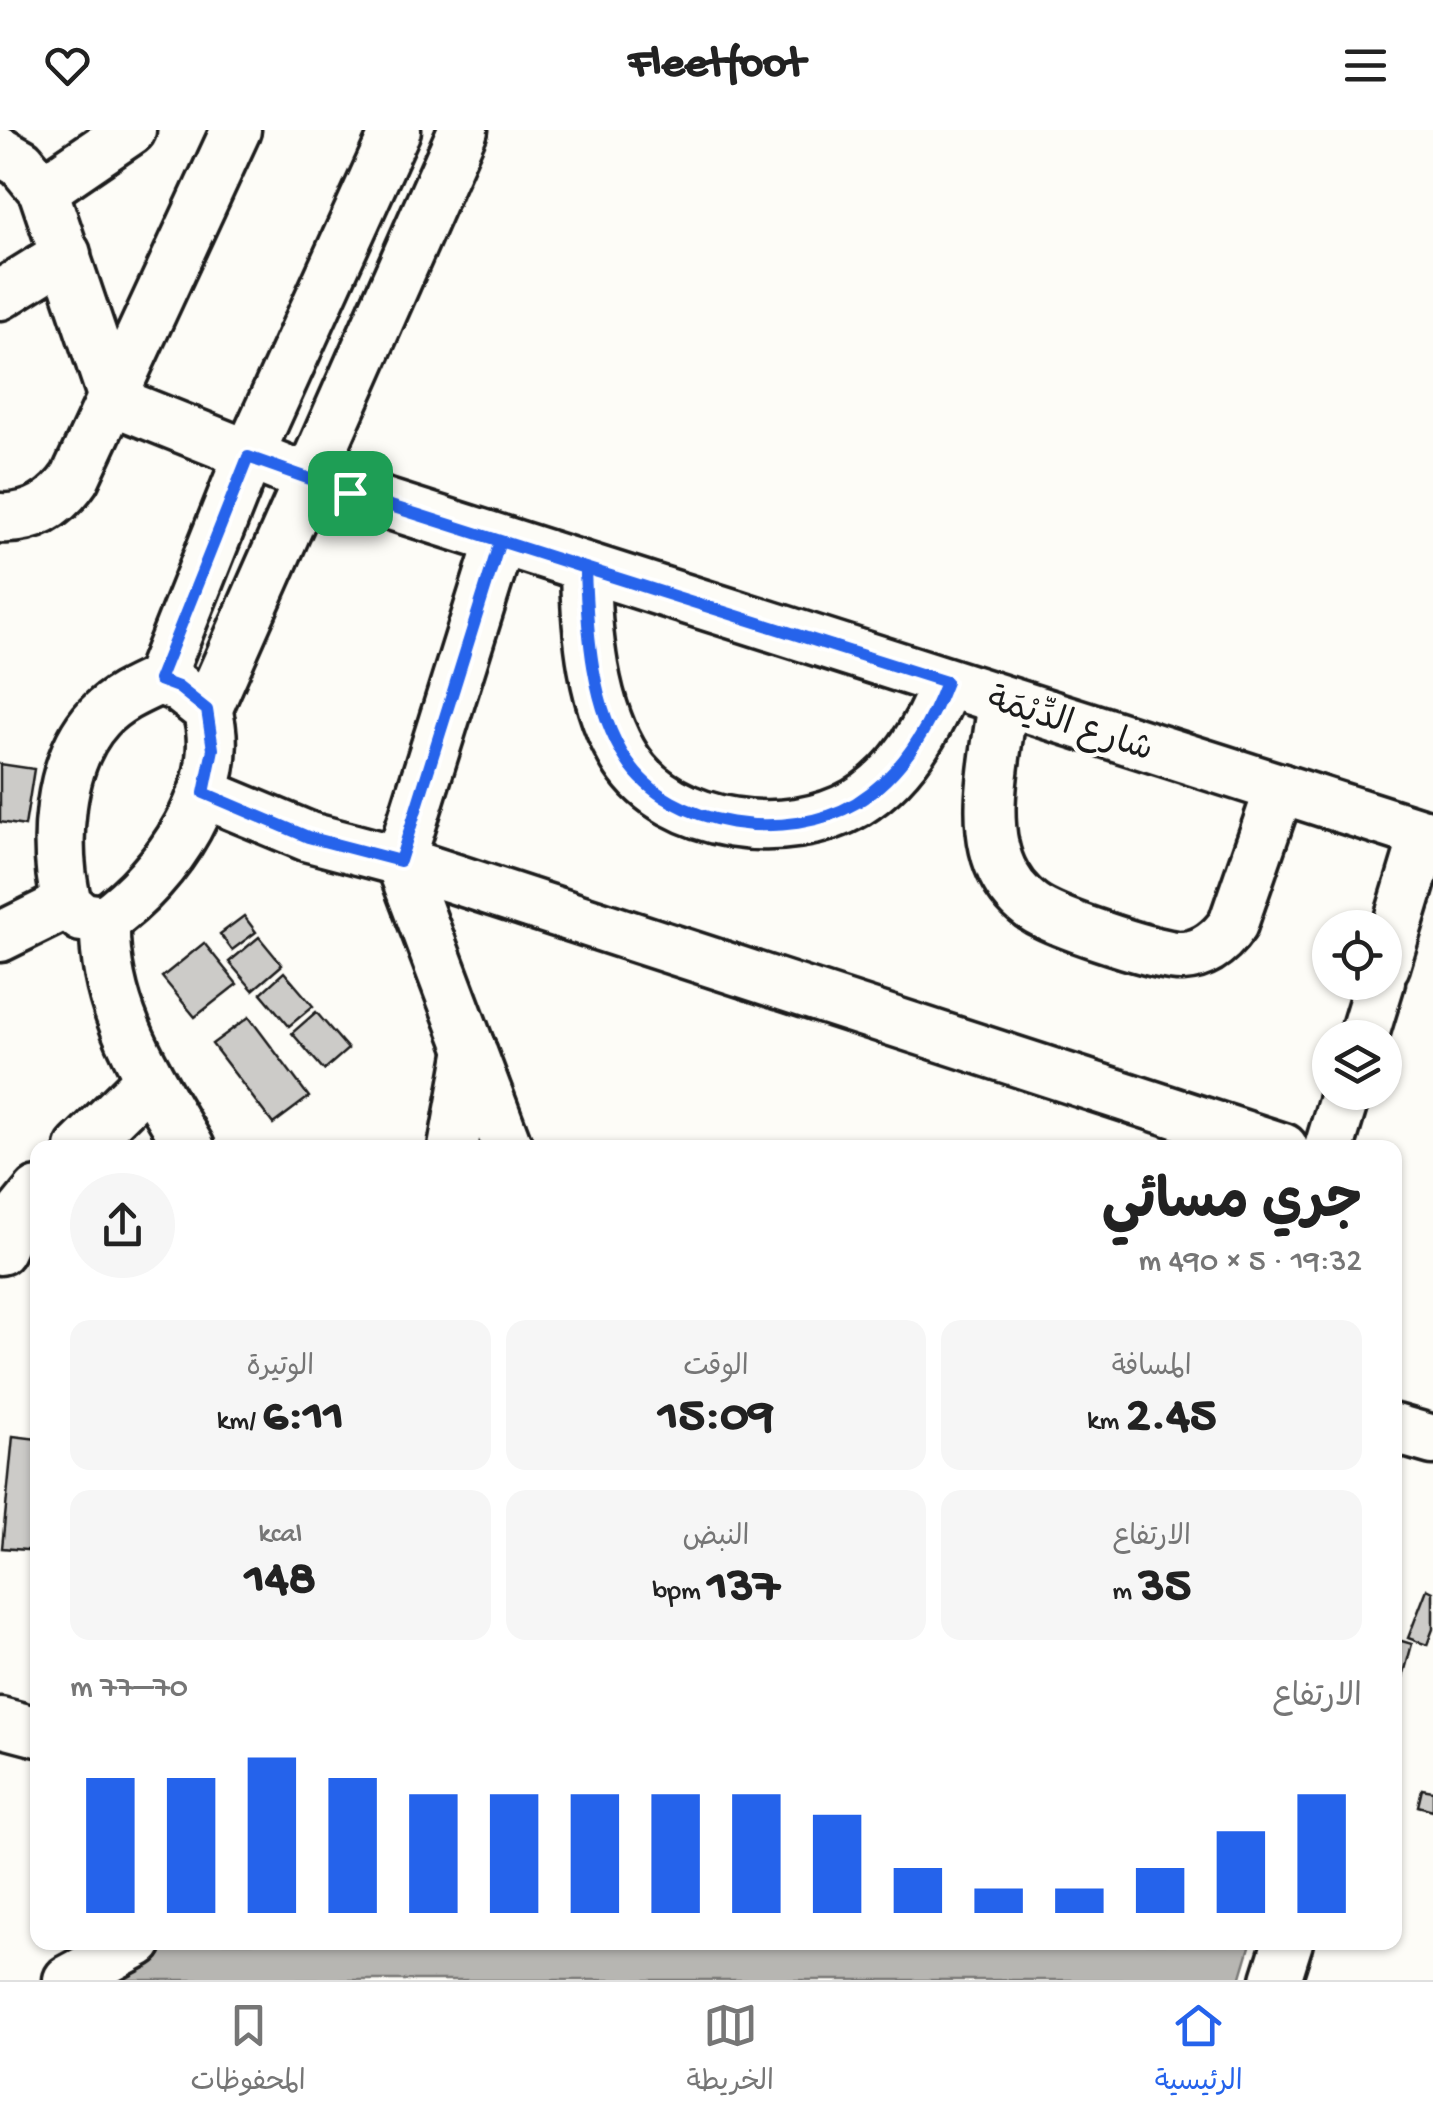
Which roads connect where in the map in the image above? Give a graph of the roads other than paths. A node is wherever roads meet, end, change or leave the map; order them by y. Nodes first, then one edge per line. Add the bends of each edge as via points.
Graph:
1 (131, 130) edge
2 (236, 130) edge
3 (396, 130) edge
4 (463, 130) edge
5 (0, 151) edge
6 (43, 190) junction
7 (66, 254) junction
8 (0, 295) edge
9 (114, 401) junction
10 (248, 457) junction
11 (309, 480) junction
12 (0, 518) edge
13 (500, 541) junction
14 (585, 568) junction
15 (159, 680) junction
16 (946, 682) junction
17 (1003, 700) junction
18 (207, 710) junction
19 (1280, 788) junction
20 (204, 793) junction
21 (1429, 836) edge
22 (400, 861) junction
23 (86, 912) junction
24 (1402, 916) edge
25 (0, 937) edge
26 (471, 1049) junction
27 (149, 1080) junction
28 (1341, 1110) edge
29 (88, 1140) edge
30 (185, 1140) edge
31 (454, 1140) edge
32 (505, 1140) edge
33 (1258, 1140) edge
34 (1332, 1140) edge
35 (30, 1202) edge
36 (0, 1250) edge
37 (1402, 1431) edge
38 (1433, 1440) edge
39 (0, 1722) edge
40 (30, 1730) edge
41 (123, 1950) edge
42 (1285, 1950) edge
43 (68, 1980) edge
44 (1276, 1980) edge

1 - 6 lane
2 - 9 lane
3 - 10 lane
4 - 11 lane
5 - 6 lane via 21,163
6 - 7 lane
7 - 8 lane
7 - 9 lane
9 - 10 lane, شارع الدِّيْمَة
9 - 12 lane via 63,495 28,516
10 - 11 lane, شارع الدِّيْمَة
10 - 15 lane
11 - 13 lane, شارع الدِّيْمَة
11 - 18 lane
13 - 14 lane, شارع الدِّيْمَة
13 - 22 lane
14 - 16 lane, شارع الدِّيْمَة
14 - 16 lane via 594,663 618,744 655,792 693,812 771,824 852,805 906,757
15 - 18 lane
15 - 23 lane via 98,718 75,756 60,864
16 - 17 lane, شارع الدِّيْمَة
17 - 19 lane, شارع الدِّيْمَة
17 - 19 lane via 992,825 1005,876 1042,913 1164,954 1196,954 1224,937
18 - 20 lane via 213,749
19 - 21 lane, شارع الدِّيْمَة
20 - 22 lane via 308,837
20 - 23 lane via 137,894
21 - 24 lane
22 - 26 lane
22 - 33 lane
23 - 25 lane
23 - 27 lane via 104,955 115,1010
26 - 31 lane
26 - 32 lane
27 - 29 lane
27 - 30 lane
28 - 34 lane
35 - 36 lane
37 - 38 lane
39 - 40 lane
41 - 43 lane
42 - 44 lane

